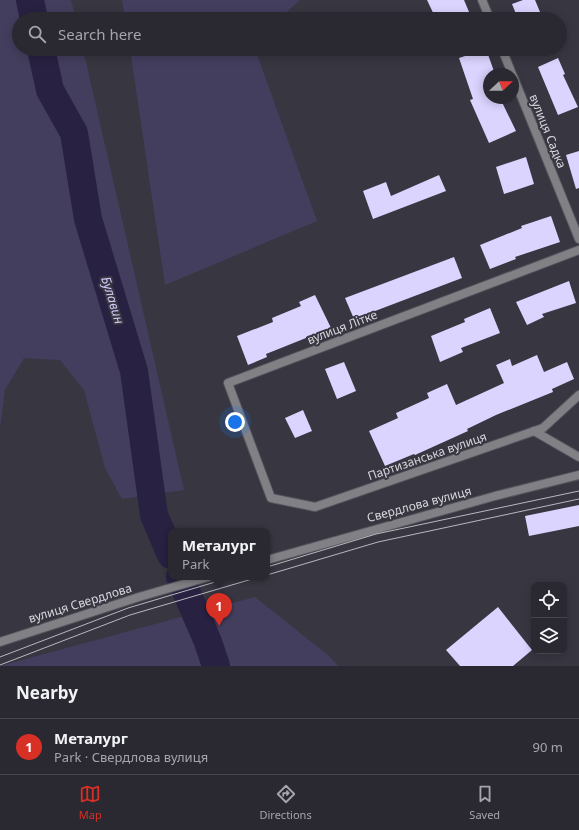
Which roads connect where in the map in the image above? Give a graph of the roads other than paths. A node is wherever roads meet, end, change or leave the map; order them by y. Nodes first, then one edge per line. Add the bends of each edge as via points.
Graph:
1 (482, 0) edge
2 (487, 12) edge
3 (505, 56) edge
4 (510, 68) edge
5 (519, 90) edge
6 (579, 239) edge
7 (579, 250) edge
8 (579, 396) edge
9 (534, 431) junction
10 (579, 457) edge
11 (579, 475) edge
12 (271, 498) joint
13 (270, 559) edge
14 (197, 580) edge
15 (0, 642) edge

1 - 2 street
3 - 4 street, вулиця Садка
5 - 6 street, вулиця Садка
7 - 12 street, вулиця Літке via 228,383
8 - 9 street, Партизанська вулиця via 543,428
9 - 10 street
9 - 12 street, Партизанська вулиця via 315,507
11 - 13 street, Свердлова вулиця
14 - 15 street, вулиця Свердлова

